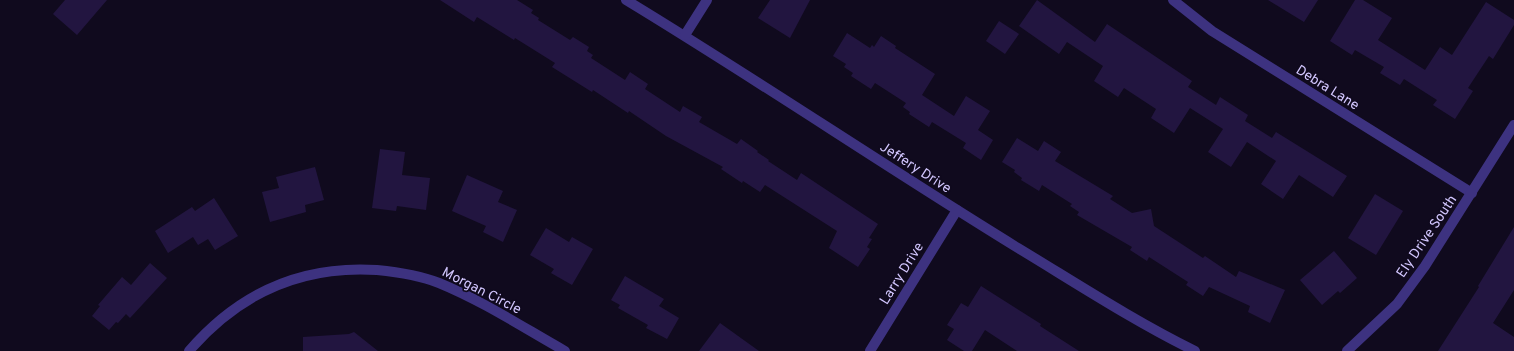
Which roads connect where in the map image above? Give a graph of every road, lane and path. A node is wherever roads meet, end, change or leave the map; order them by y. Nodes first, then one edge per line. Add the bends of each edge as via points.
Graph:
1 (626, 0) edge
2 (707, 0) edge
3 (1173, 0) edge
4 (685, 35) junction
5 (1514, 125) edge
6 (1472, 193) junction
7 (957, 210) junction
8 (189, 351) edge
9 (565, 351) edge
10 (870, 351) edge
11 (1195, 351) edge
12 (1347, 351) edge

1 - 4 street, Jeffery Drive
2 - 4 street
3 - 6 street, Debra Lane via 1212,30
4 - 7 street, Jeffery Drive
5 - 6 street, Ely Drive South
6 - 12 street, Ely Drive South via 1397,304
7 - 10 street, Larry Drive
7 - 11 street, Jeffery Drive via 1114,307
8 - 9 street, Morgan Circle via 218,322 257,295 297,277 323,271 356,269 402,273 439,283 470,297

